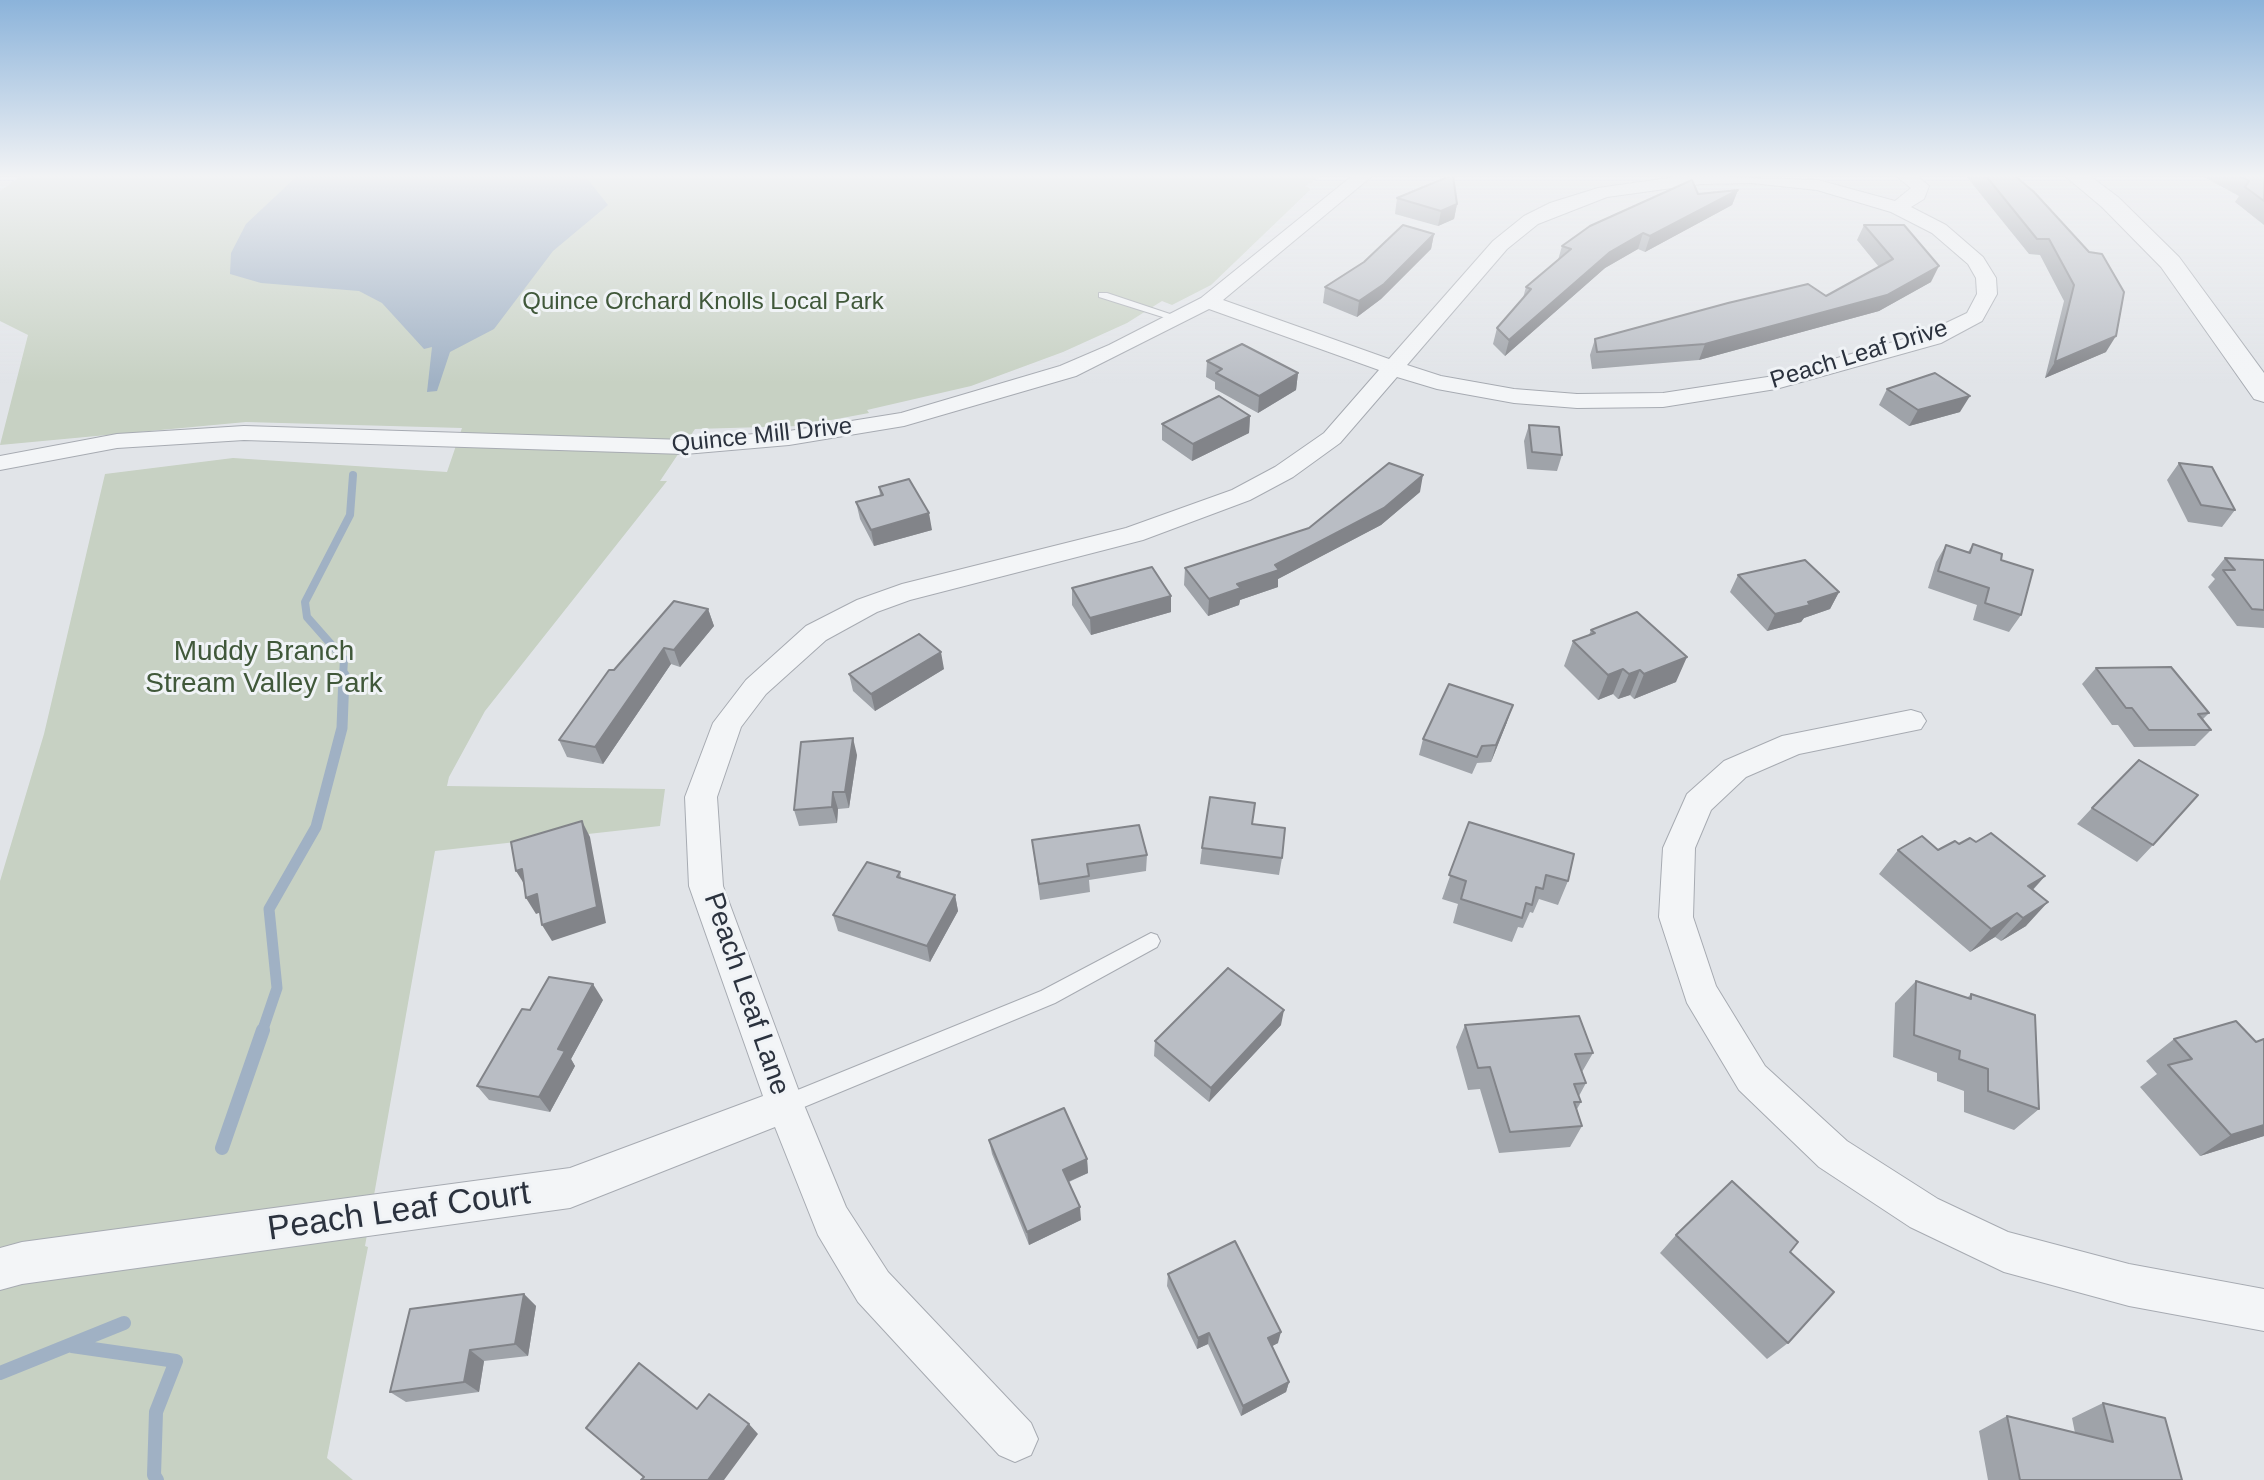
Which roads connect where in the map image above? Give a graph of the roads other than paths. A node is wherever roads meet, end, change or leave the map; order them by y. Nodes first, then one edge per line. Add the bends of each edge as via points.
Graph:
1 (1278, 245) edge
2 (1500, 245) edge
3 (1958, 245) edge
4 (2153, 245) edge
5 (1103, 295) dead end
6 (1208, 302) junction
7 (1176, 318) junction
8 (1393, 368) junction
9 (2264, 393) edge
10 (0, 463) edge
11 (1911, 721) dead end
12 (1151, 941) dead end
13 (785, 1105) junction
14 (0, 1269) edge
15 (2264, 1310) edge
16 (1015, 1439) dead end

1 - 6 street, Quince Mill Drive
2 - 8 street, Peach Leaf Drive
3 - 8 street, Peach Leaf Drive via 1986,278 1987,294 1975,317 1933,338 1776,382 1663,400 1577,401 1514,396
4 - 9 street
5 - 7 lane
6 - 7 street, Quince Mill Drive
6 - 8 street, Peach Leaf Drive
7 - 10 street, Quince Mill Drive via 1068,371 904,419 789,438 685,447 244,433 117,441
8 - 13 street, Peach Leaf Lane via 1332,438 1241,495 1134,534 867,606 816,633 756,687 728,723 701,797 706,886
11 - 15 street via 1793,744 1735,769 1698,803 1679,848 1676,917 1707,1004 1752,1078 1833,1154 1924,1213 2004,1251 2129,1285
12 - 13 lane via 1048,997
13 - 14 street, Peach Leaf Court via 570,1188
13 - 16 street, Peach Leaf Lane via 832,1221 873,1287

